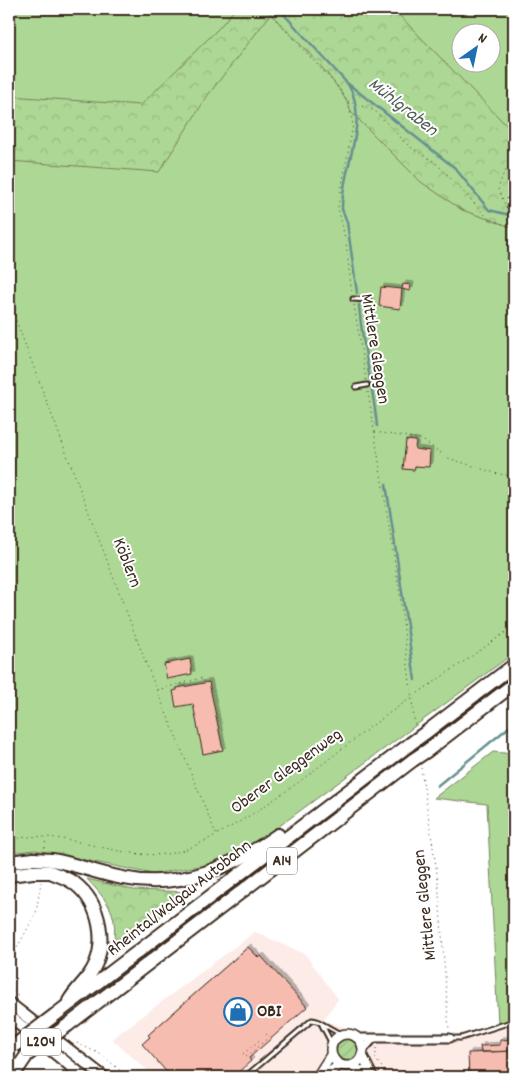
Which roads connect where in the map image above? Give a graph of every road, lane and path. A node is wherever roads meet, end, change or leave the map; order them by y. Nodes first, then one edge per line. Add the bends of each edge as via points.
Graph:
1 (266, 9) edge
2 (348, 101) junction
3 (514, 158) edge
4 (514, 224) edge
5 (514, 228) edge
6 (353, 300) junction
7 (369, 300) dead end
8 (9, 302) edge
9 (367, 385) junction
10 (356, 387) dead end
11 (374, 432) junction
12 (514, 476) edge
13 (514, 626) edge
14 (514, 665) edge
15 (202, 678) dead end
16 (514, 684) edge
17 (157, 690) junction
18 (412, 698) junction
19 (414, 724) dead end
20 (417, 765) junction
21 (318, 814) junction
22 (216, 835) junction
23 (46, 838) junction
24 (9, 840) edge
25 (9, 862) edge
26 (43, 866) junction
27 (9, 875) edge
28 (9, 971) edge
29 (9, 1003) edge
30 (59, 1012) junction
31 (9, 1016) edge
32 (514, 1021) edge
33 (322, 1025) junction
34 (268, 1033) dead end
35 (342, 1035) junction
36 (270, 1036) dead end
37 (357, 1038) junction
38 (450, 1038) junction
39 (373, 1039) junction
40 (332, 1044) junction
41 (12, 1048) edge
42 (363, 1053) junction
43 (243, 1054) dead end
44 (27, 1055) junction
45 (331, 1055) junction
46 (246, 1057) dead end
47 (340, 1065) junction
48 (353, 1066) junction
49 (9, 1068) edge
50 (12, 1077) edge
51 (84, 1077) edge
52 (104, 1077) edge
53 (246, 1077) edge
54 (317, 1077) edge
55 (322, 1077) edge
56 (369, 1077) edge
57 (373, 1077) edge
58 (390, 1077) edge

1 - 2 path, Mittlere Gleggen
2 - 5 path via 375,111 410,147 435,162 489,219
2 - 6 path, Mittlere Gleggen via 352,125 338,207
3 - 4 path via 498,189
6 - 7 lane
6 - 9 path, Mittlere Gleggen
8 - 17 path, Köblern
9 - 10 lane
9 - 11 path, Mittlere Gleggen
11 - 12 path via 422,439 448,458
11 - 18 path, Mittlere Gleggen via 400,595
13 - 18 path, Oberer Gleggenweg
14 - 21 highway, Rheintal/Walgau Autobahn / A14, bridge
15 - 17 path
16 - 20 highway, Rheintal/Walgau Autobahn / A14, bridge via 428,750
17 - 22 path, Köblern
18 - 19 path, Mittlere Gleggen
18 - 22 path, Oberer Gleggenweg via 266,806
20 - 38 path, Mittlere Gleggen via 438,880
20 - 44 highway, Rheintal/Walgau Autobahn / A14, bridge
21 - 26 highway via 297,822 234,862 194,877 170,881 124,879
21 - 30 highway, Rheintal/Walgau Autobahn / A14
22 - 23 path, Oberer Gleggenweg via 192,848 148,854 117,852
23 - 24 path, Oberer Gleggenweg
23 - 26 path
25 - 26 highway
26 - 27 highway
26 - 28 path via 36,913
26 - 30 highway via 74,883 86,895 100,924 99,948 91,973
29 - 52 main road, L204
30 - 41 highway, Rheintal/Walgau Autobahn / A14, bridge
31 - 51 main road, L204
32 - 38 lane via 461,1038
33 - 35 lane
33 - 40 lane
33 - 53 lane via 312,1020
34 - 43 path
35 - 37 street via 350,1034
35 - 40 street
36 - 46 path
37 - 39 street
37 - 42 street
38 - 39 street via 385,1036
39 - 42 street
39 - 58 path via 376,1060
40 - 45 street
42 - 48 street
42 - 57 street
44 - 49 highway, Rheintal/Walgau Autobahn / A14
44 - 50 highway
45 - 47 street
45 - 54 street
47 - 48 street
47 - 55 street
48 - 56 street

